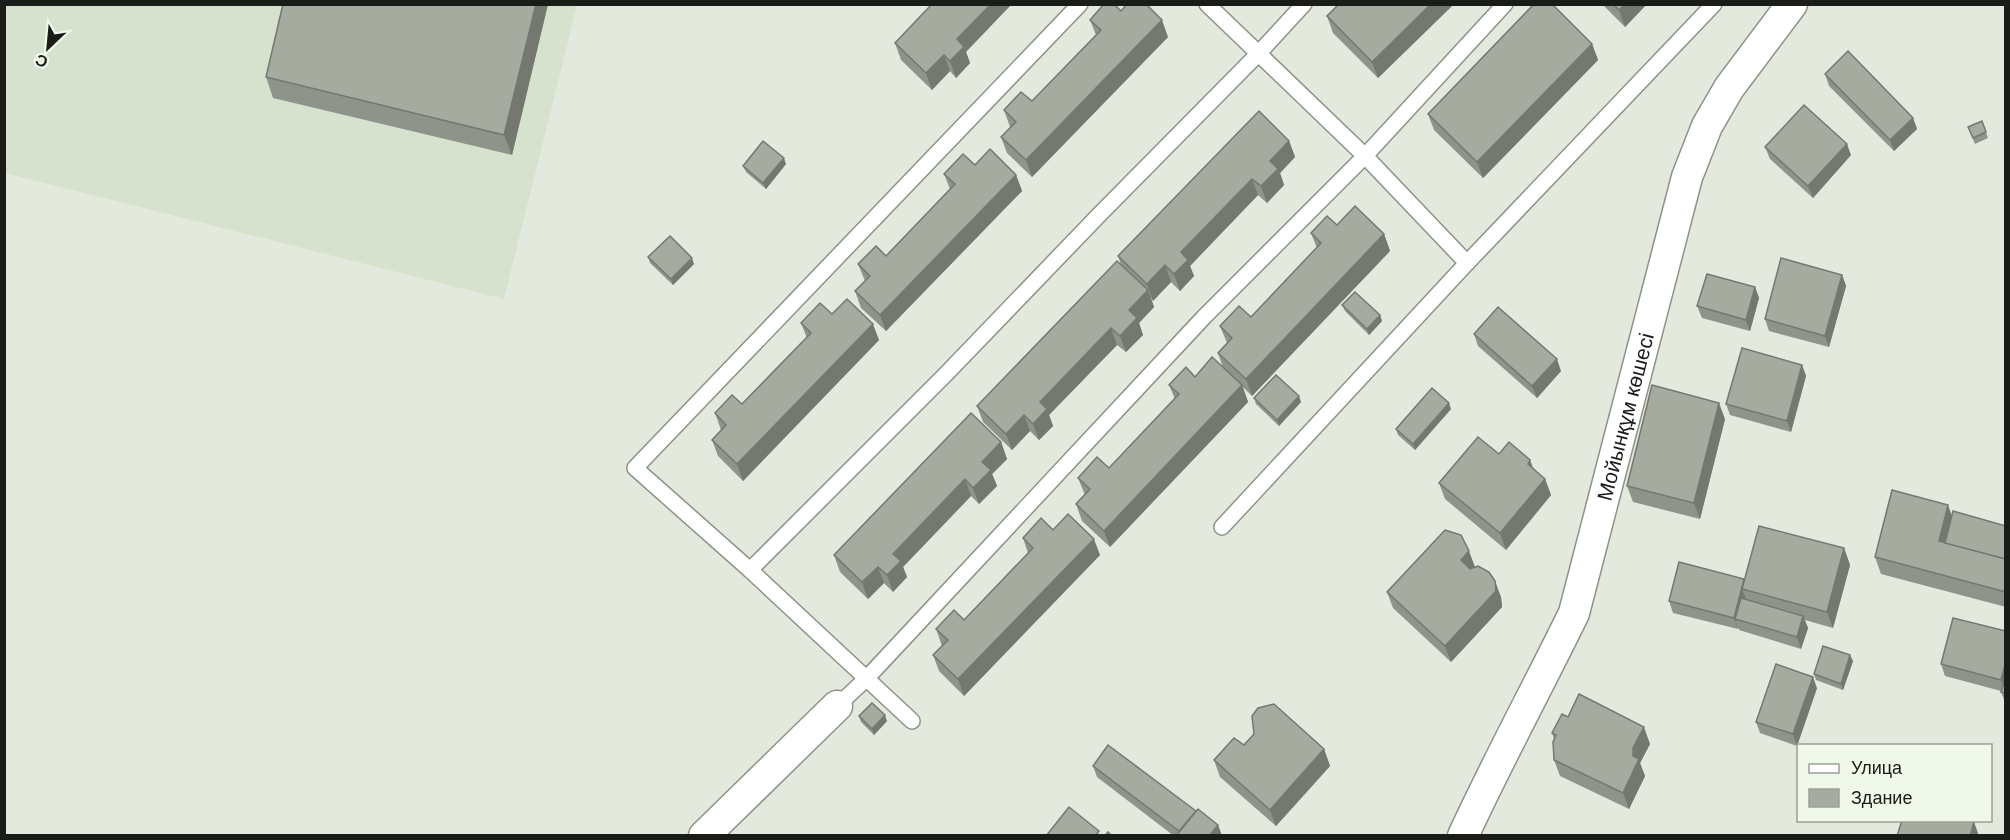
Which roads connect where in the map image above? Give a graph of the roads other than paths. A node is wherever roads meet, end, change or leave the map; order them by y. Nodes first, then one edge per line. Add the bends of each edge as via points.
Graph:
1 (1080, 4) edge
2 (1207, 4) edge
3 (1304, 4) edge
4 (1505, 4) edge
5 (1714, 4) edge
6 (1792, 4) edge
7 (1259, 53) junction
8 (1365, 156) junction
9 (1467, 263) junction
10 (1222, 527) dead end
11 (750, 570) junction
12 (866, 679) junction
13 (837, 706) joint
14 (912, 721) dead end
15 (704, 836) edge
16 (1463, 836) edge

1 - 11 lane via 635,468
2 - 7 lane
3 - 7 lane
4 - 8 lane
5 - 9 lane
6 - 16 street, Мойынқұм көшесі via 1729,88 1707,126 1687,177 1574,613
7 - 8 lane
7 - 11 lane
8 - 9 lane
8 - 12 lane via 1204,317
9 - 10 lane
11 - 12 lane
12 - 13 lane
12 - 14 lane
13 - 15 street

